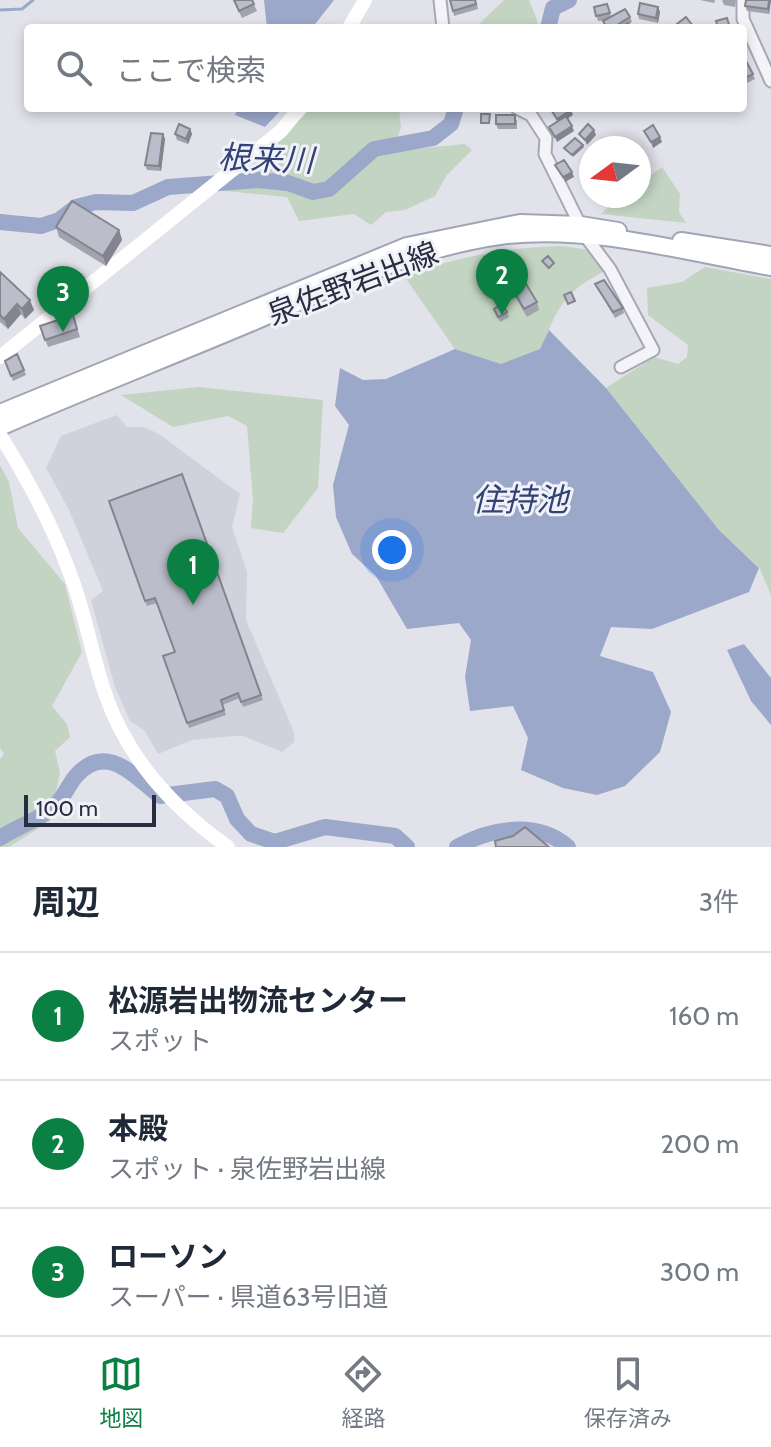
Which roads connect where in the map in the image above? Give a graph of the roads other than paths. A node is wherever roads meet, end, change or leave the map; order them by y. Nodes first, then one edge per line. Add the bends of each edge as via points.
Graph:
1 (365, 0) edge
2 (440, 0) edge
3 (743, 0) edge
4 (351, 24) edge
5 (443, 24) edge
6 (745, 24) edge
7 (747, 28) edge
8 (771, 81) edge
9 (297, 112) edge
10 (525, 112) edge
11 (583, 231) junction
12 (771, 255) edge
13 (771, 267) edge
14 (0, 357) edge
15 (621, 367) dead end
16 (0, 413) edge
17 (0, 427) edge
18 (0, 435) edge
19 (228, 847) edge

1 - 4 street
2 - 5 street
3 - 6 street
7 - 8 street
9 - 14 street via 240,165
10 - 11 street via 546,138 545,154
11 - 12 main road, 泉佐野岩出線
11 - 13 main road, 泉佐野岩出線
11 - 15 street via 610,269 653,350
11 - 16 main road, 泉佐野岩出線 via 520,223 407,246
11 - 17 main road, 泉佐野岩出線 via 501,236 446,247
18 - 19 street via 69,568 117,724 163,792

